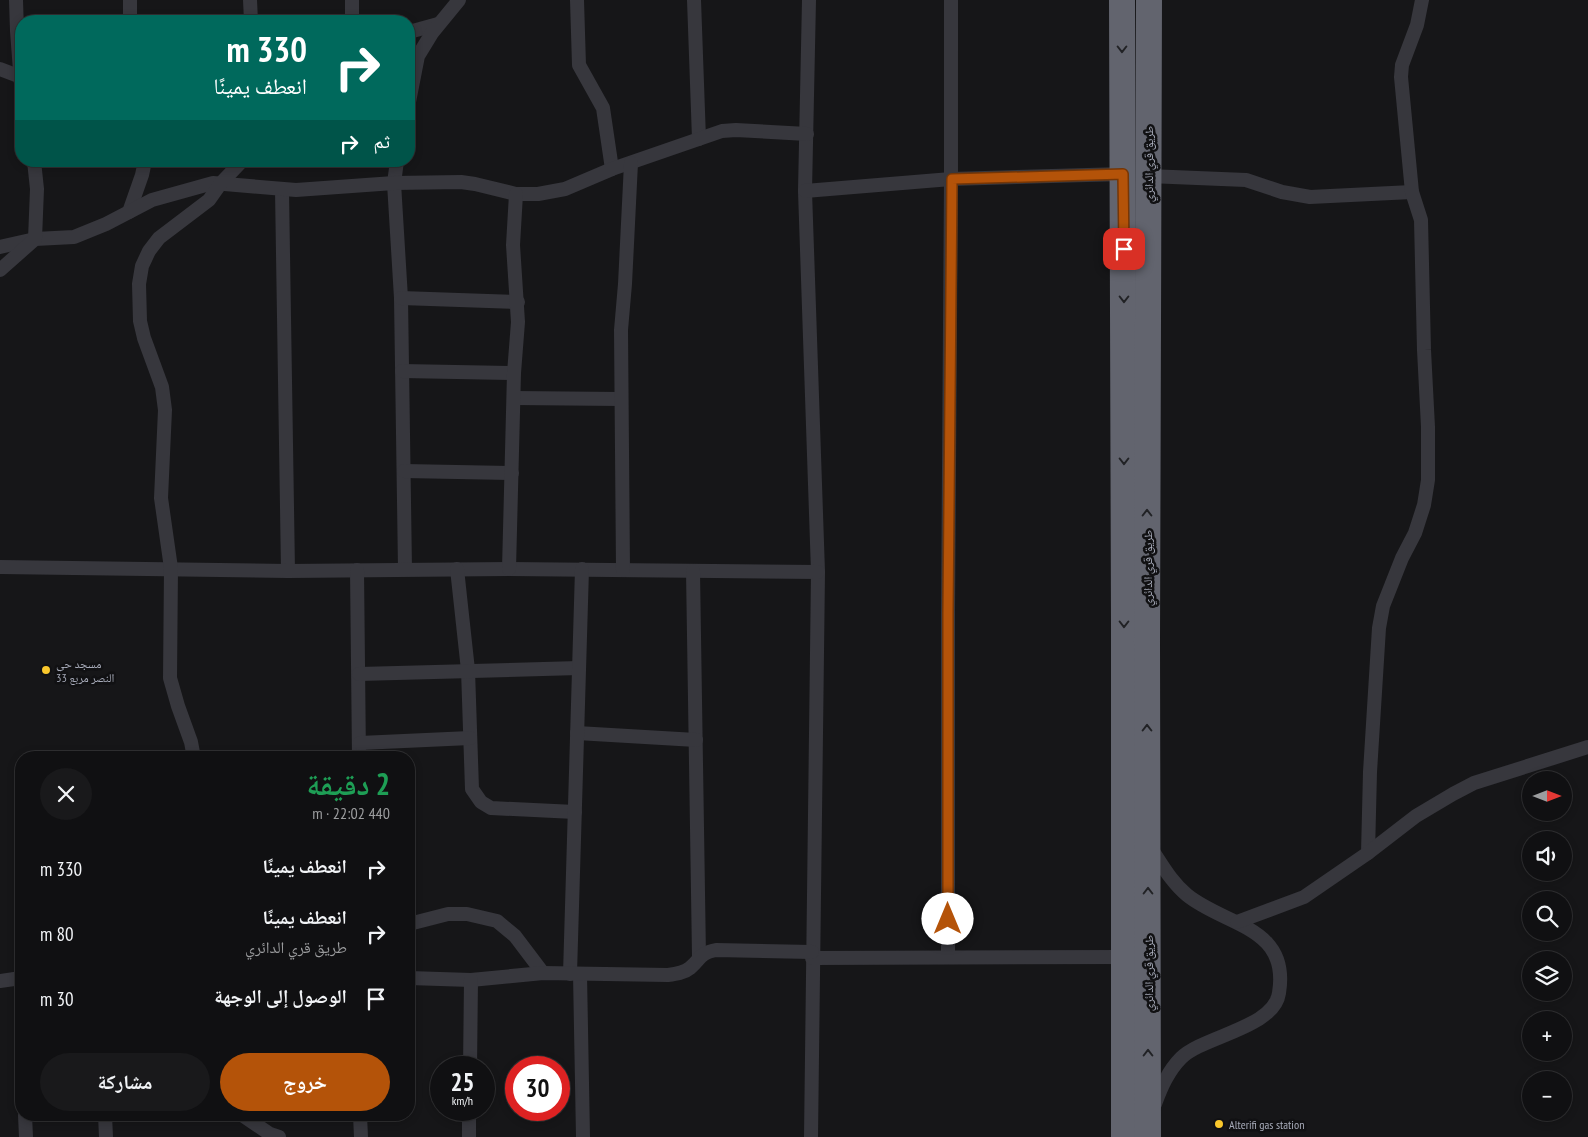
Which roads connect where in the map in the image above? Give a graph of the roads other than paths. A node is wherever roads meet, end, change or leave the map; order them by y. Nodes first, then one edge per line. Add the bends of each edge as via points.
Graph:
1 (16, 0) edge
2 (130, 0) edge
3 (250, 0) edge
4 (352, 0) edge
5 (459, 0) edge
6 (577, 0) edge
7 (694, 0) edge
8 (809, 0) edge
9 (951, 0) edge
10 (1122, 0) edge
11 (1149, 0) edge
12 (1422, 0) edge
13 (17, 15) edge
14 (130, 15) edge
15 (251, 15) edge
16 (352, 15) edge
17 (438, 24) junction
18 (415, 30) edge
19 (0, 69) edge
20 (415, 71) edge
21 (15, 76) edge
22 (807, 134) junction
23 (699, 139) junction
24 (630, 163) junction
25 (35, 167) edge
26 (143, 167) edge
27 (236, 167) edge
28 (396, 167) edge
29 (612, 169) junction
30 (1136, 175) junction
31 (952, 179) junction
32 (221, 183) junction
33 (394, 183) junction
34 (282, 190) junction
35 (805, 191) junction
36 (1412, 192) junction
37 (516, 194) junction
38 (129, 212) junction
39 (35, 239) junction
40 (0, 247) edge
41 (0, 270) edge
42 (401, 298) junction
43 (518, 302) junction
44 (402, 372) junction
45 (514, 373) junction
46 (514, 398) junction
47 (620, 398) junction
48 (404, 471) junction
49 (512, 473) junction
50 (0, 567) edge
51 (171, 568) junction
52 (405, 569) junction
53 (457, 569) junction
54 (509, 569) junction
55 (582, 569) junction
56 (357, 570) junction
57 (623, 570) junction
58 (288, 571) junction
59 (693, 571) junction
60 (818, 572) junction
61 (579, 668) junction
62 (468, 670) junction
63 (359, 674) junction
64 (578, 733) junction
65 (470, 738) junction
66 (696, 740) junction
67 (1588, 746) edge
68 (360, 750) edge
69 (193, 751) edge
70 (576, 812) junction
71 (1147, 842) junction
72 (1368, 853) junction
73 (415, 922) edge
74 (1237, 922) junction
75 (812, 955) junction
76 (699, 956) junction
77 (948, 957) junction
78 (1124, 957) junction
79 (543, 973) junction
80 (575, 974) junction
81 (415, 978) edge
82 (15, 979) edge
83 (471, 980) junction
84 (0, 981) edge
85 (470, 1056) edge
86 (25, 1121) edge
87 (105, 1121) edge
88 (251, 1121) edge
89 (360, 1121) edge
90 (469, 1121) edge
91 (1148, 1129) edge
92 (26, 1137) edge
93 (106, 1137) edge
94 (279, 1137) edge
95 (361, 1137) edge
96 (469, 1137) edge
97 (583, 1137) edge
98 (811, 1137) edge
99 (1124, 1137) edge

1 - 13 street
2 - 14 street
3 - 15 street
4 - 16 street
5 - 17 street
6 - 29 street via 579,65 603,108
7 - 23 street
8 - 22 street
9 - 31 street
10 -> 30 highway, طريق قري الدائري
11 - 30 highway, طريق قري الدائري
12 - 36 street via 1417,26 1404,54 1401,77
17 - 18 street
17 - 20 street via 418,56
19 - 21 street
22 - 23 street via 736,130
22 - 35 street
23 - 24 street
24 - 29 street
24 - 47 street
25 - 39 street
26 - 38 street
27 - 32 street
28 - 33 street
29 - 37 street via 565,189
30 - 31 street
30 - 36 street via 1246,180 1310,197
71 -> 30 highway, طريق قري الدائري
30 -> 78 highway, طريق قري الدائري
31 - 35 street
31 - 77 street
32 - 34 street
32 - 38 street via 152,200
32 - 51 street via 209,200 160,238 149,251 139,284 140,321 164,402 161,498
33 - 34 street
33 - 37 street via 461,182
33 - 42 street
34 - 58 street
35 - 60 street
36 - 72 street via 1421,220 1428,480 1415,532 1382,606
37 - 43 street via 513,245
38 - 39 street via 74,237
39 - 40 street
39 - 41 street
42 - 43 street
42 - 44 street
43 - 45 street
44 - 45 street
44 - 48 street
45 - 46 street
46 - 47 street
46 - 49 street
47 - 57 street
48 - 49 street
48 - 52 street
49 - 54 street
50 - 51 street
51 - 58 street
51 - 69 street via 170,678
52 - 53 street
52 - 56 street
53 - 54 street
53 - 62 street
54 - 55 street
55 - 57 street
55 - 61 street
56 - 58 street
56 - 63 street
57 - 59 street
59 - 60 street
59 - 66 street
60 - 75 street
61 - 62 street
61 - 64 street
62 - 63 street
62 - 65 street
63 - 68 street
64 - 66 street
64 - 70 street
65 - 68 street
65 - 70 street via 472,789 481,802 490,808
66 - 76 street
67 - 72 street via 1474,783 1416,816
70 - 80 street
71 - 74 street via 1170,877 1186,894 1212,912
91 -> 71 highway, طريق قري الدائري
72 - 74 street via 1304,897
73 - 79 street via 448,914 467,914 497,921 515,936
74 - 91 street via 1257,933 1271,947 1279,964 1279,997 1270,1010 1255,1021 1182,1057 1161,1088
75 - 76 street via 716,950
75 - 77 street
75 - 98 street
76 - 80 street via 691,967 668,976
77 - 78 street
78 - 99 highway, طريق قري الدائري
79 - 80 street
79 - 83 street
80 - 97 street
81 - 83 street
82 - 84 street
83 - 85 street
86 - 92 street
87 - 93 street
88 - 94 street
89 - 95 street
90 - 96 street

